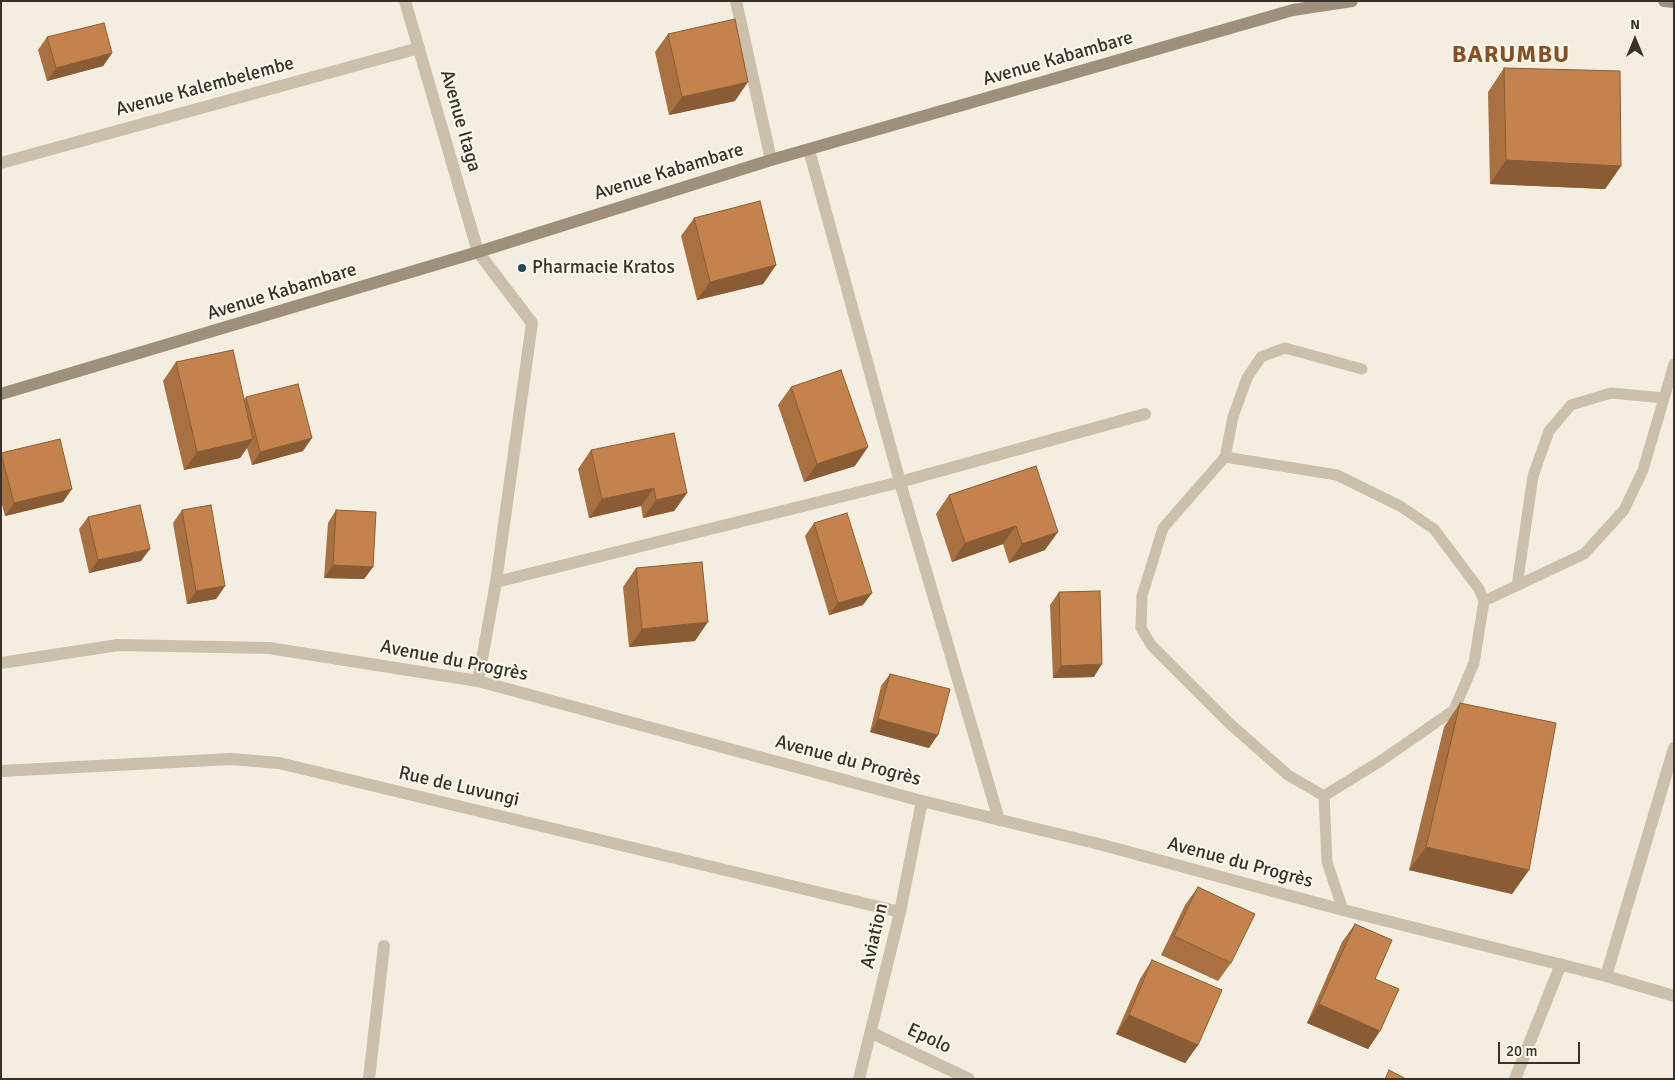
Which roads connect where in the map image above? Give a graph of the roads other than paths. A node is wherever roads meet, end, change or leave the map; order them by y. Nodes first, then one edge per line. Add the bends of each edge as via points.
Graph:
1 (405, 1) edge
2 (736, 1) edge
3 (1352, 1) edge
4 (1664, 1) edge
5 (1674, 2) edge
6 (1293, 6) edge
7 (419, 48) junction
8 (809, 150) junction
9 (771, 160) junction
10 (1, 163) edge
11 (478, 252) junction
12 (1674, 364) edge
13 (1362, 369) dead end
14 (1, 394) edge
15 (1664, 398) junction
16 (1145, 414) dead end
17 (1225, 457) junction
18 (900, 482) junction
19 (496, 582) junction
20 (1517, 586) junction
21 (1484, 601) junction
22 (1, 663) edge
23 (478, 681) junction
24 (1674, 748) edge
25 (1, 771) edge
26 (1324, 796) junction
27 (922, 801) junction
28 (999, 820) junction
29 (1343, 910) junction
30 (900, 912) junction
31 (384, 946) dead end
32 (1560, 964) junction
33 (1606, 976) junction
34 (1674, 996) edge
35 (872, 1033) junction
36 (369, 1079) edge
37 (860, 1079) edge
38 (969, 1079) edge
39 (1515, 1079) edge

1 - 7 street, Avenue Itaga
2 - 9 street
3 - 6 main road, Avenue Kabambare
4 - 5 main road
6 - 8 main road, Avenue Kabambare
7 - 10 street, Avenue Kalembelembe
7 - 11 street, Avenue Itaga
8 - 9 main road, Avenue Kabambare
8 - 18 street
9 - 11 main road, Avenue Kabambare
11 - 14 main road, Avenue Kabambare
11 - 19 street via 532,323
12 - 15 lane
13 - 17 lane via 1285,348 1262,357 1247,378 1233,417
15 - 20 lane via 1643,470 1624,510 1584,554
15 - 20 lane via 1611,393 1570,405 1549,431 1533,476
16 - 18 street
17 - 21 lane via 1337,475 1400,506 1434,529 1480,589
17 - 26 lane via 1163,528 1142,596 1141,628 1152,646 1229,723 1288,775
18 - 19 street
18 - 28 street
19 - 23 street
20 - 21 lane
21 - 26 lane via 1474,663 1454,710
22 - 23 street, Avenue du Progrès via 118,645 269,648
23 - 27 street, Avenue du Progrès
24 - 33 street
25 - 30 street, Rue de Luvungi via 230,759 279,763
26 - 29 lane via 1328,862
27 - 28 street, Avenue du Progrès
27 - 30 street, Aviation
28 - 29 street, Avenue du Progrès
29 - 32 street, Avenue du Progrès
30 - 35 street, Aviation
31 - 36 street
32 - 33 street, Avenue du Progrès
32 - 39 street
33 - 34 street, Avenue du Progrès
35 - 37 street, Aviation
35 - 38 street, Epolo

